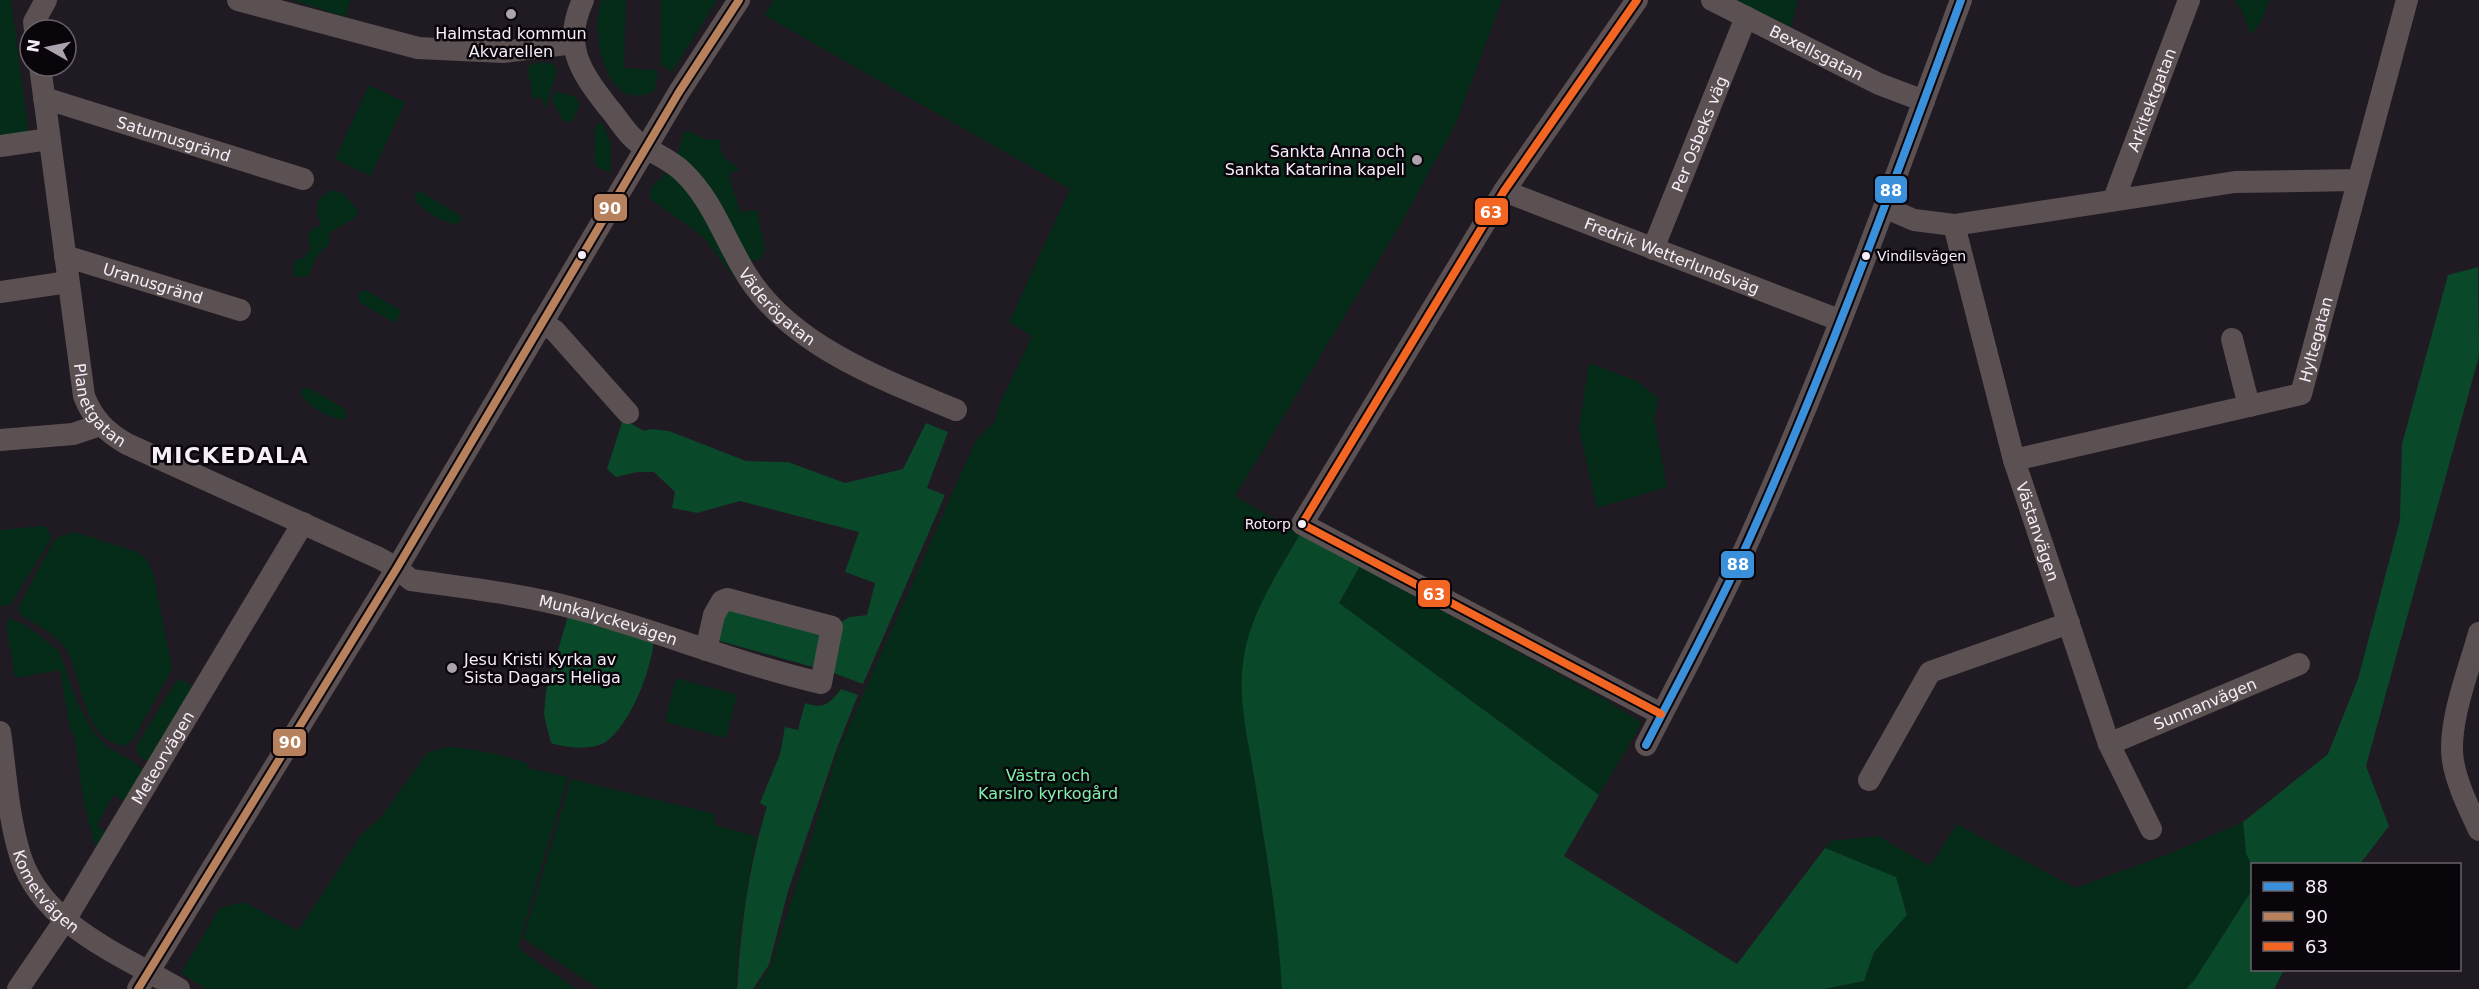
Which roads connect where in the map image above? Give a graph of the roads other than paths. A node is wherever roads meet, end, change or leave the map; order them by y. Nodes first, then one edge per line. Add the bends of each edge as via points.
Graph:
1 (46, 0) edge
2 (238, 0) edge
3 (583, 0) edge
4 (739, 0) edge
5 (1636, 0) edge
6 (1712, 0) edge
7 (1961, 0) edge
8 (2189, 0) edge
9 (2407, 0) edge
10 (1746, 17) junction
11 (36, 18) edge
12 (574, 43) junction
13 (42, 78) edge
14 (44, 98) junction
15 (1924, 101) junction
16 (49, 139) junction
17 (0, 146) edge
18 (646, 148) junction
19 (303, 179) dead end
20 (2358, 180) junction
21 (1504, 191) junction
22 (2114, 199) junction
23 (1886, 208) junction
24 (1954, 225) junction
25 (1653, 249) junction
26 (65, 256) junction
27 (68, 282) junction
28 (0, 292) edge
29 (240, 310) dead end
30 (1839, 320) junction
31 (542, 321) junction
32 (2232, 339) dead end
33 (2249, 406) junction
34 (956, 410) dead end
35 (628, 412) dead end
36 (100, 425) junction
37 (0, 440) edge
38 (2014, 460) junction
39 (303, 523) junction
40 (397, 568) junction
41 (2069, 624) junction
42 (2479, 633) edge
43 (706, 650) junction
44 (2299, 664) dead end
45 (1661, 714) junction
46 (0, 732) edge
47 (2109, 744) junction
48 (1646, 745) dead end
49 (1869, 780) dead end
50 (2151, 829) dead end
51 (2479, 830) edge
52 (65, 920) junction
53 (143, 981) edge
54 (18, 989) edge
55 (179, 989) edge

1 - 11 street
2 - 12 street via 418,48 503,52
3 - 12 street via 573,23
4 - 18 street
5 - 21 street
6 - 10 street, Bexellsgatan
7 - 15 street
8 - 22 street, Arkitektgatan
9 - 20 street, Hyltegatan
10 - 15 street, Bexellsgatan via 1879,84
10 - 25 street, Per Osbeks väg
12 - 18 street, Väderögatan via 579,65 594,89
13 - 14 street, Planetgatan
14 - 16 street, Planetgatan
14 - 19 street, Saturnusgränd
15 - 23 street
16 - 17 street
16 - 26 street, Planetgatan
18 - 31 street
18 - 34 street, Väderögatan via 684,173 720,224 751,282 790,321 852,364
20 - 22 street via 2235,182
20 - 33 street, Hyltegatan via 2301,394
21 - 25 street, Fredrik Wetterlundsväg
21 - 45 street via 1302,524
22 - 24 street
23 - 24 street via 1914,219
23 - 30 street
24 - 38 street, Västanvägen
25 - 30 street, Fredrik Wetterlundsväg
26 - 27 street, Planetgatan
26 - 29 street, Uranusgränd
27 - 28 street
27 - 36 street, Planetgatan via 84,396
30 - 45 street via 1751,535
31 - 35 street
31 - 40 street
32 - 33 street
33 - 38 street, Hyltegatan
36 - 37 street via 73,434
36 - 39 street, Planetgatan via 127,444
38 - 41 street, Västanvägen
39 - 40 street, Planetgatan
39 - 52 street, Meteorvägen
40 - 43 street, Munkalyckevägen via 411,580 529,597
40 - 53 street
41 - 47 street, Västanvägen
41 - 49 street via 1930,672
42 - 51 street via 2455,719 2452,759
43 - 43 street, Munkalyckevägen via 821,683 832,627 735,600 722,601 714,615
44 - 47 street, Sunnanvägen
45 - 48 street
46 - 52 street, Kometvägen via 21,858 31,879
47 - 50 street, Västanvägen
52 - 53 street, Kometvägen via 119,957
52 - 54 street, Meteorvägen
53 - 55 street, Kometvägen

